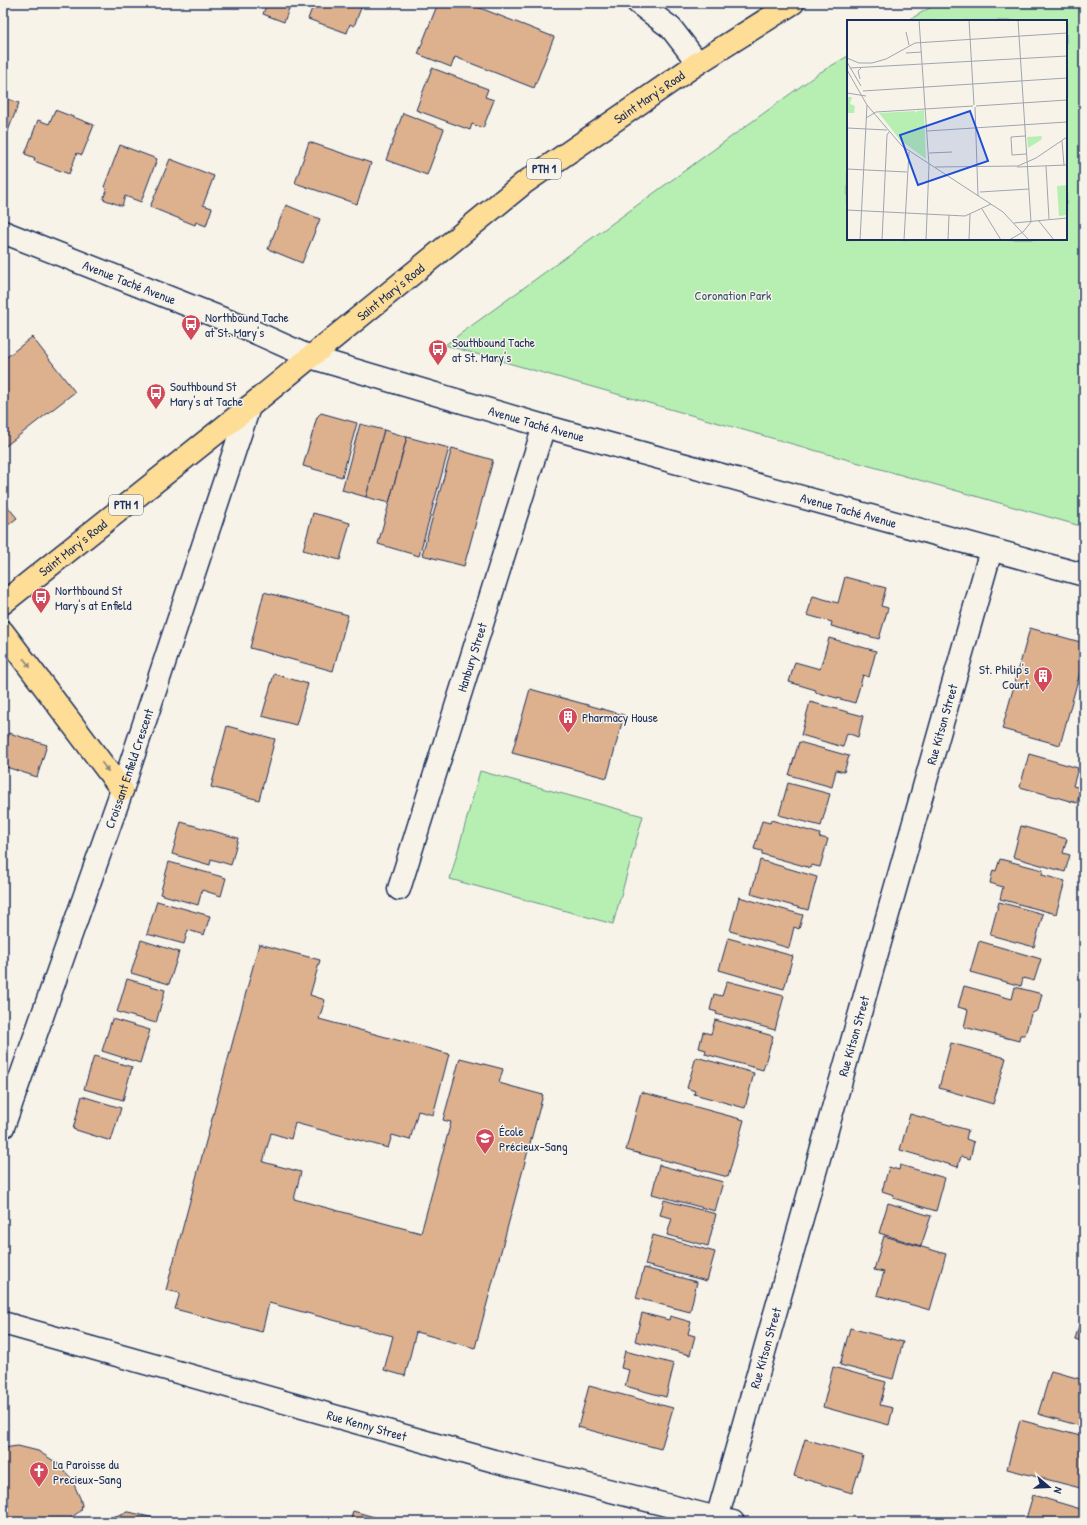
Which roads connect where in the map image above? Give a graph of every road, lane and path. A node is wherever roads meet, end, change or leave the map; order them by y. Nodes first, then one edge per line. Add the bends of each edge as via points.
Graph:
1 (638, 3) edge
2 (793, 3) edge
3 (698, 63) junction
4 (3, 232) edge
5 (310, 357) junction
6 (249, 407) junction
7 (544, 426) junction
8 (991, 550) junction
9 (1084, 575) edge
10 (3, 603) edge
11 (3, 632) edge
12 (122, 790) junction
13 (399, 889) dead end
14 (3, 1127) edge
15 (3, 1323) edge
16 (722, 1521) edge

1 - 3 street via 671,28
2 - 3 highway, Saint Mary's Road / PTH 1
3 - 5 highway, Saint Mary's Road / PTH 1 via 524,183
4 - 5 street, Avenue Taché Avenue via 242,326
5 - 6 highway, Saint Mary's Road / PTH 1
5 - 7 street, Avenue Taché Avenue
6 - 10 highway, Saint Mary's Road / PTH 1
6 - 12 street, Croissant Enfield Crescent
7 - 8 street, Avenue Taché Avenue
7 - 13 street, Hanbury Street
8 - 9 street, Avenue Taché Avenue
8 - 16 street, Rue Kitson Street
11 -> 12 highway
12 - 14 street, Croissant Enfield Crescent
15 - 16 street, Rue Kenny Street via 487,1459

